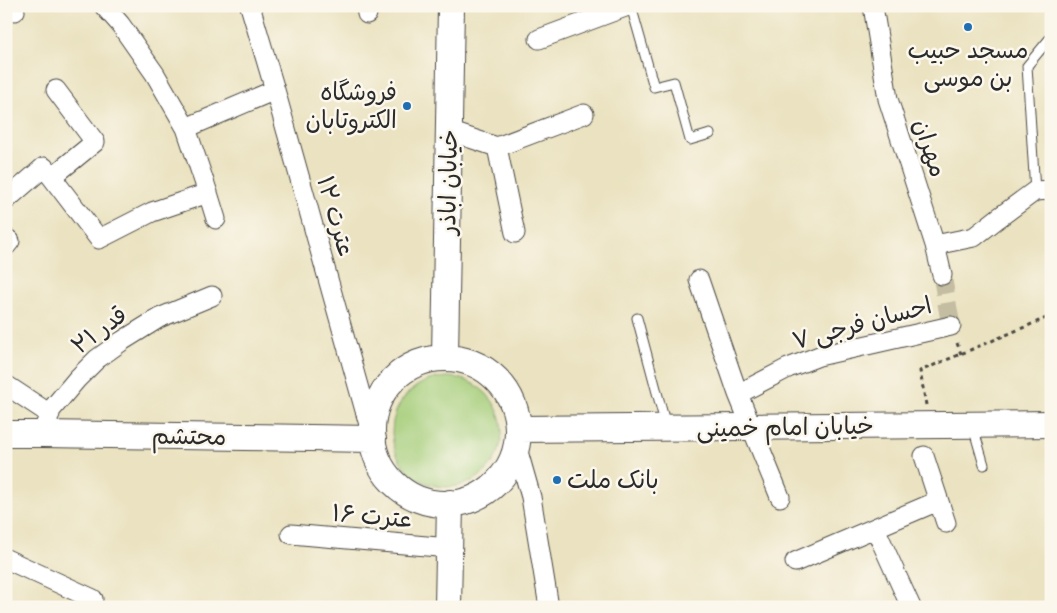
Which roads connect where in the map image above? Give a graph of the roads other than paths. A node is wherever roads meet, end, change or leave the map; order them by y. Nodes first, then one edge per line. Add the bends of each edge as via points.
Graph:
1 (104, 6) edge
2 (250, 6) edge
3 (451, 6) edge
4 (629, 6) edge
5 (873, 6) edge
6 (1051, 37) edge
7 (539, 39) dead end
8 (56, 90) dead end
9 (275, 90) junction
10 (584, 114) dead end
11 (186, 128) junction
12 (449, 131) junction
13 (710, 134) dead end
14 (497, 146) junction
15 (52, 176) junction
16 (1043, 191) edge
17 (208, 193) junction
18 (6, 200) edge
19 (216, 219) dead end
20 (515, 233) dead end
21 (935, 245) junction
22 (942, 275) tunnel mouth
23 (699, 280) dead end
24 (212, 296) dead end
25 (637, 318) dead end
26 (951, 326) dead end
27 (445, 357) junction
28 (6, 385) edge
29 (738, 394) junction
30 (46, 424) junction
31 (1051, 424) edge
32 (972, 425) junction
33 (752, 427) junction
34 (667, 428) junction
35 (6, 434) edge
36 (372, 439) junction
37 (518, 439) junction
38 (924, 456) dead end
39 (984, 465) dead end
40 (780, 496) dead end
41 (938, 501) junction
42 (450, 504) junction
43 (946, 523) dead end
44 (875, 528) junction
45 (290, 534) dead end
46 (449, 548) junction
47 (6, 559) edge
48 (796, 562) dead end
49 (93, 599) dead end
50 (448, 607) edge
51 (549, 607) edge
52 (911, 607) edge

1 - 11 street via 155,74
2 - 9 street, عترت ۱۲
3 - 12 main road, خیابان اباذر
4 - 7 street
4 - 13 lane via 654,87 674,82 690,140
5 - 21 street, مهران via 888,99
6 - 16 lane via 1027,66
8 - 15 street via 95,142
9 - 11 street
9 - 36 street, عترت ۱۲
10 - 14 street
11 - 17 street
12 - 14 street
12 - 27 main road, خیابان اباذر
14 - 20 street
15 - 17 street via 99,239 152,212
15 - 18 street via 44,166
16 - 21 street via 974,237
17 - 19 street
21 - 22 street, مهران
23 - 29 street
24 - 30 street, قدر ۲۱ via 159,318 97,359 51,410
25 - 34 lane
26 - 29 street, احسان فرجی ۷ via 819,356
27 - 36 main road via 421,362 399,374 383,392 374,415
27 - 37 main road via 468,361 488,371 504,387 515,407
28 - 30 street
29 - 33 street
30 - 35 main road, محتشم
30 - 36 main road, محتشم
31 - 32 main road, خیابان امام خمینی
32 - 33 main road, خیابان امام خمینی
32 - 39 lane
33 - 34 main road, خیابان امام خمینی
33 - 40 street
34 - 37 main road, خیابان امام خمینی
36 - 42 main road via 390,479 407,493 428,502
37 - 42 main road via 510,466 499,481 468,500
37 - 51 street
38 - 41 street
41 - 43 street
41 - 44 street
42 - 46 main road
44 - 48 street
44 - 52 street
45 - 46 street, عترت ۱۶
46 - 50 main road
47 - 49 street

